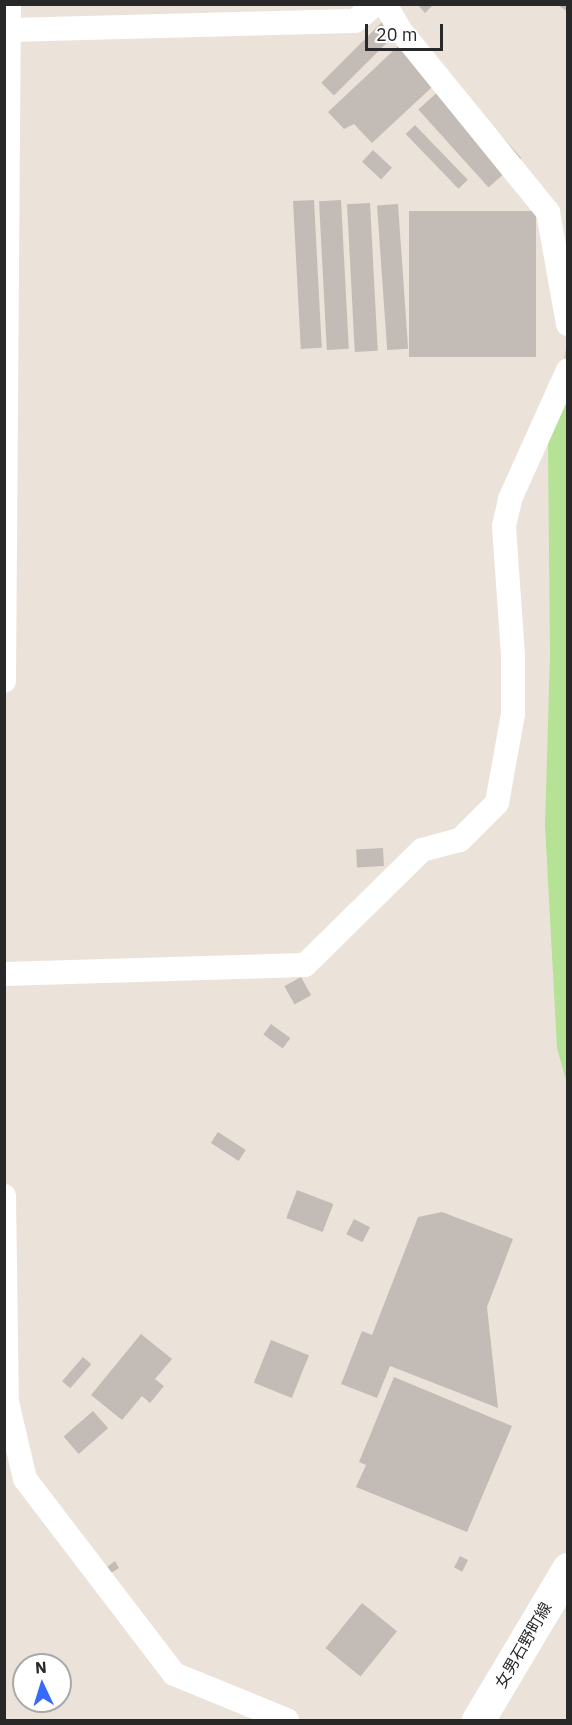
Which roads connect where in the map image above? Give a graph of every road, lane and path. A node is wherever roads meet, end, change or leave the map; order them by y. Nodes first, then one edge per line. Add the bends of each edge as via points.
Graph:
1 (9, 4) edge
2 (375, 4) edge
3 (385, 4) edge
4 (10, 30) junction
5 (6, 243) edge
6 (567, 324) edge
7 (567, 370) edge
8 (4, 681) edge
9 (4, 974) edge
10 (4, 1196) edge
11 (567, 1569) edge
12 (287, 1720) edge
13 (478, 1720) edge

1 - 4 street
2 - 4 street via 355,21
3 - 6 street via 400,30 549,212
4 - 5 street
5 - 8 street
7 - 9 street via 510,499 504,526 513,714 497,803 460,840 422,850 305,965
10 - 12 street via 7,1402 25,1479 174,1674
11 - 13 main road, 女男石野町線

